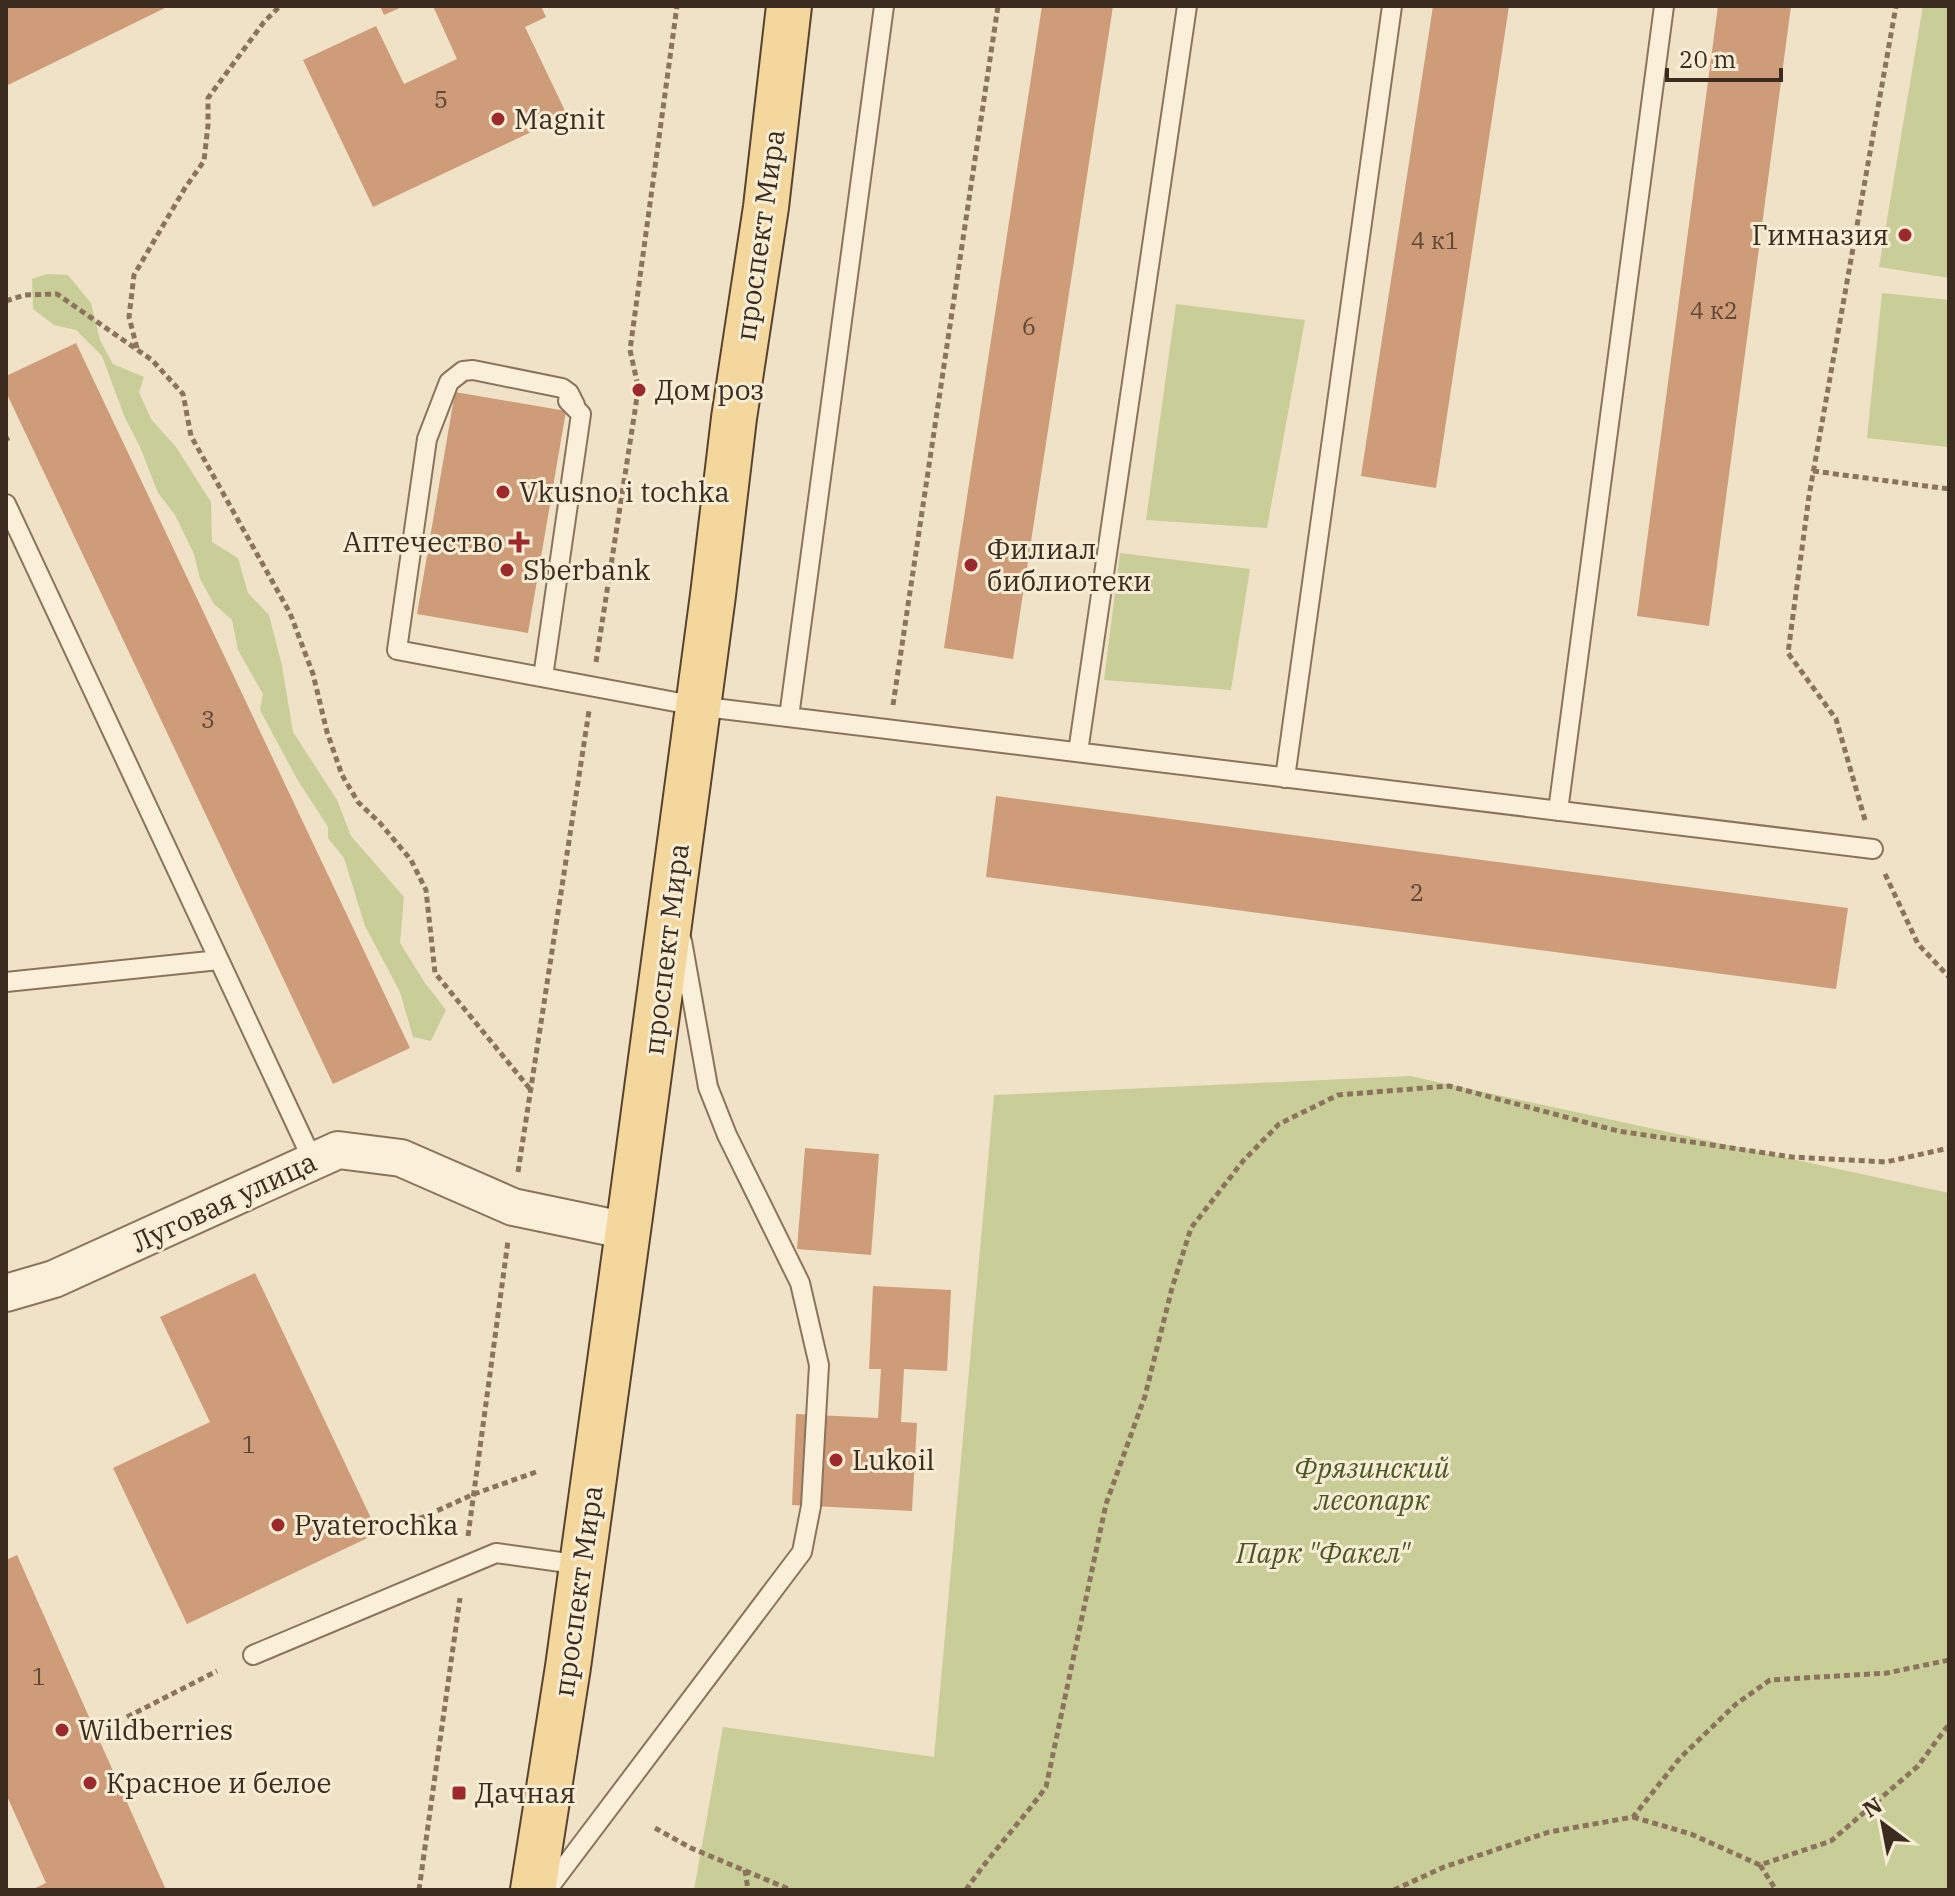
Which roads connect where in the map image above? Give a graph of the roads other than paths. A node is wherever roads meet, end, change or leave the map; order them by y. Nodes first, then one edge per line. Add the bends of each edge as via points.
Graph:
1 (789, 6) edge
2 (884, 6) edge
3 (1187, 6) edge
4 (1392, 6) edge
5 (1664, 6) edge
6 (6, 504) edge
7 (543, 677) junction
8 (697, 706) junction
9 (789, 717) junction
10 (1078, 752) junction
11 (1285, 778) junction
12 (1558, 811) junction
13 (1873, 849) dead end
14 (673, 892) junction
15 (219, 960) junction
16 (6, 982) edge
17 (313, 1161) junction
18 (628, 1231) junction
19 (6, 1293) edge
20 (582, 1565) junction
21 (253, 1655) dead end
22 (533, 1890) edge
23 (547, 1890) edge

1 - 8 main road, проспект Мира
2 - 9 lane
3 - 10 lane
4 - 11 lane
5 - 12 lane
6 - 15 lane
7 - 7 lane via 581,414 564,399 461,380 444,392 427,439 397,650
7 - 8 lane
8 - 9 lane
8 - 14 main road, проспект Мира
9 - 10 lane
10 - 11 lane
11 - 12 lane
12 - 13 lane
14 - 18 main road, проспект Мира
14 - 23 lane via 708,1087 800,1283 819,1365 811,1506 802,1552
15 - 16 lane
15 - 17 lane
17 - 18 street, Луговая улица via 338,1150 401,1158 513,1207
17 - 19 street, Луговая улица via 54,1279
18 - 20 main road, проспект Мира
20 - 21 lane via 496,1553
20 - 22 main road, проспект Мира

